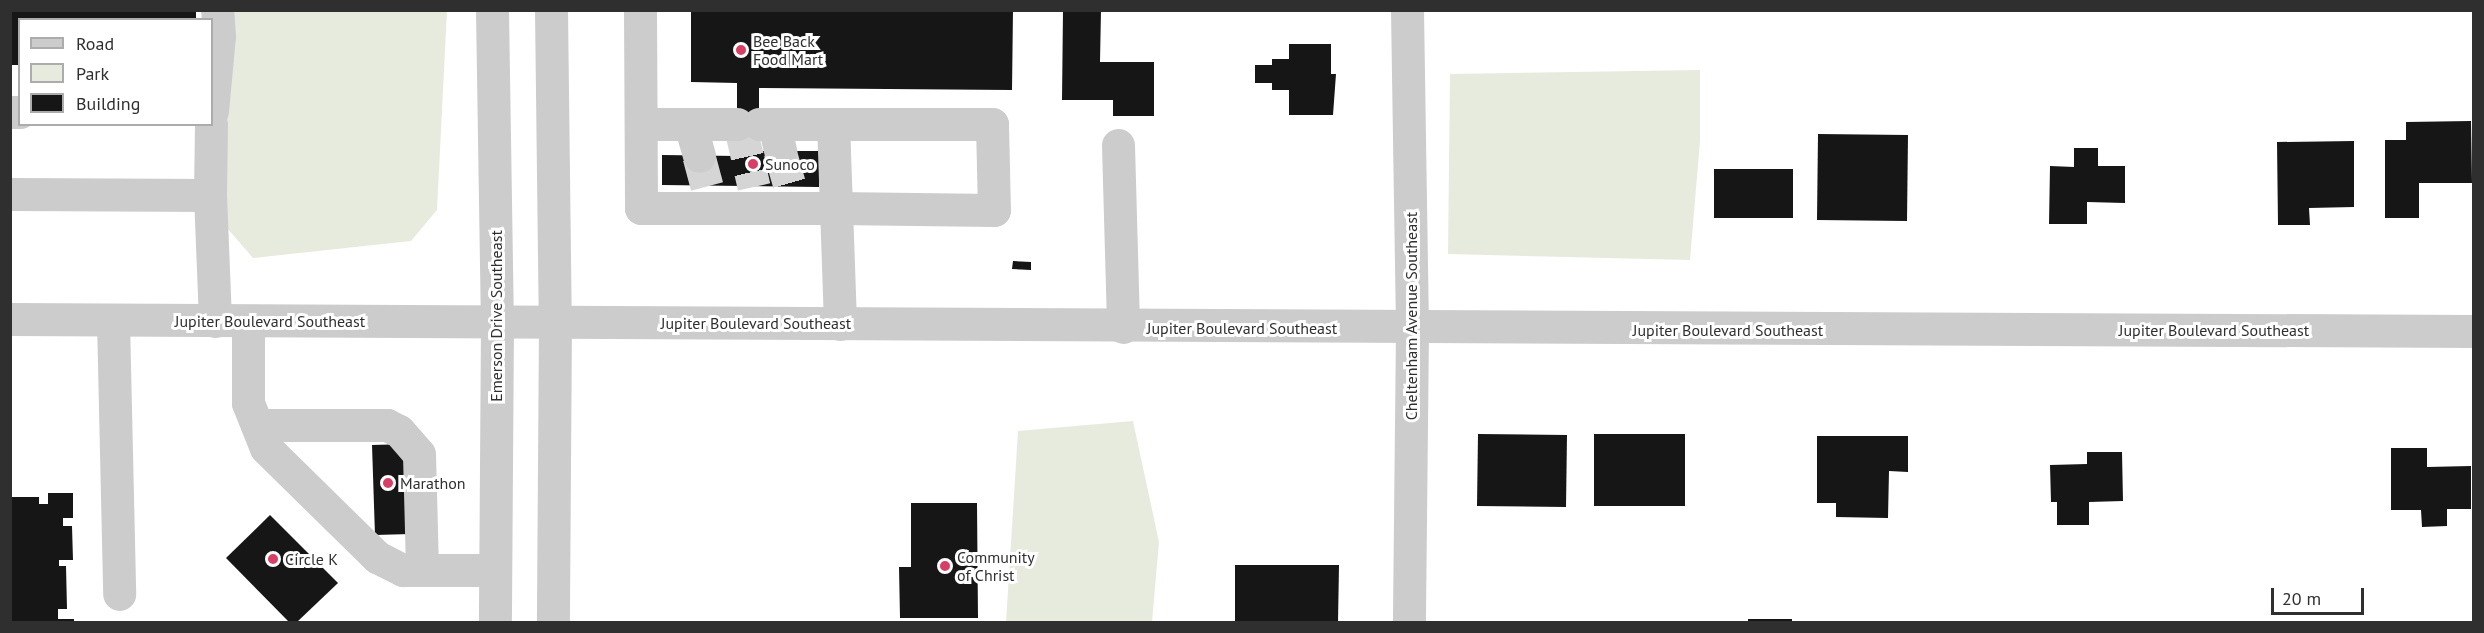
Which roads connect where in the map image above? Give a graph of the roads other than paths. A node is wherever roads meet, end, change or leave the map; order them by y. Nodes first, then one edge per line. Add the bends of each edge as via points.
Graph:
1 (217, 10) edge
2 (492, 10) edge
3 (551, 10) edge
4 (640, 10) edge
5 (1407, 10) edge
6 (213, 100) edge
7 (641, 124) junction
8 (690, 124) junction
9 (833, 124) junction
10 (211, 126) edge
11 (1118, 146) dead end
12 (707, 183) junction
13 (10, 194) edge
14 (210, 195) junction
15 (836, 208) junction
16 (10, 319) edge
17 (113, 320) junction
18 (215, 321) junction
19 (248, 321) junction
20 (497, 322) junction
21 (555, 322) junction
22 (840, 324) junction
23 (1123, 327) junction
24 (1412, 329) junction
25 (2474, 331) edge
26 (257, 424) junction
27 (422, 570) junction
28 (495, 570) junction
29 (119, 594) dead end
30 (495, 622) edge
31 (553, 622) edge
32 (1408, 622) edge

1 - 6 street via 219,36
2 - 20 street, Emerson Drive Southeast
3 - 21 street
4 - 7 street
5 - 24 street, Cheltenham Avenue Southeast
7 - 8 street
7 - 12 street via 641,208
8 - 9 street via 762,131
8 - 12 street
9 - 15 street
9 - 15 street via 992,124 994,210
10 - 14 street
11 - 23 street
12 - 15 street via 757,197 793,198
13 - 14 street
14 - 18 street
15 - 22 street
16 - 17 street, Jupiter Boulevard Southeast
17 - 18 street, Jupiter Boulevard Southeast
17 - 29 street
18 - 19 street, Jupiter Boulevard Southeast
19 - 20 street, Jupiter Boulevard Southeast
19 - 26 street via 248,403
20 - 21 street, Jupiter Boulevard Southeast
20 - 28 street, Emerson Drive Southeast
21 - 22 street, Jupiter Boulevard Southeast
21 - 31 street
22 - 23 street, Jupiter Boulevard Southeast
23 - 24 street, Jupiter Boulevard Southeast
24 - 25 street, Jupiter Boulevard Southeast
24 - 32 street, Cheltenham Avenue Southeast
26 - 27 street via 266,448 377,557 403,570
26 - 27 street via 387,424 399,431 419,454
27 - 28 street
28 - 30 street, Emerson Drive Southeast

